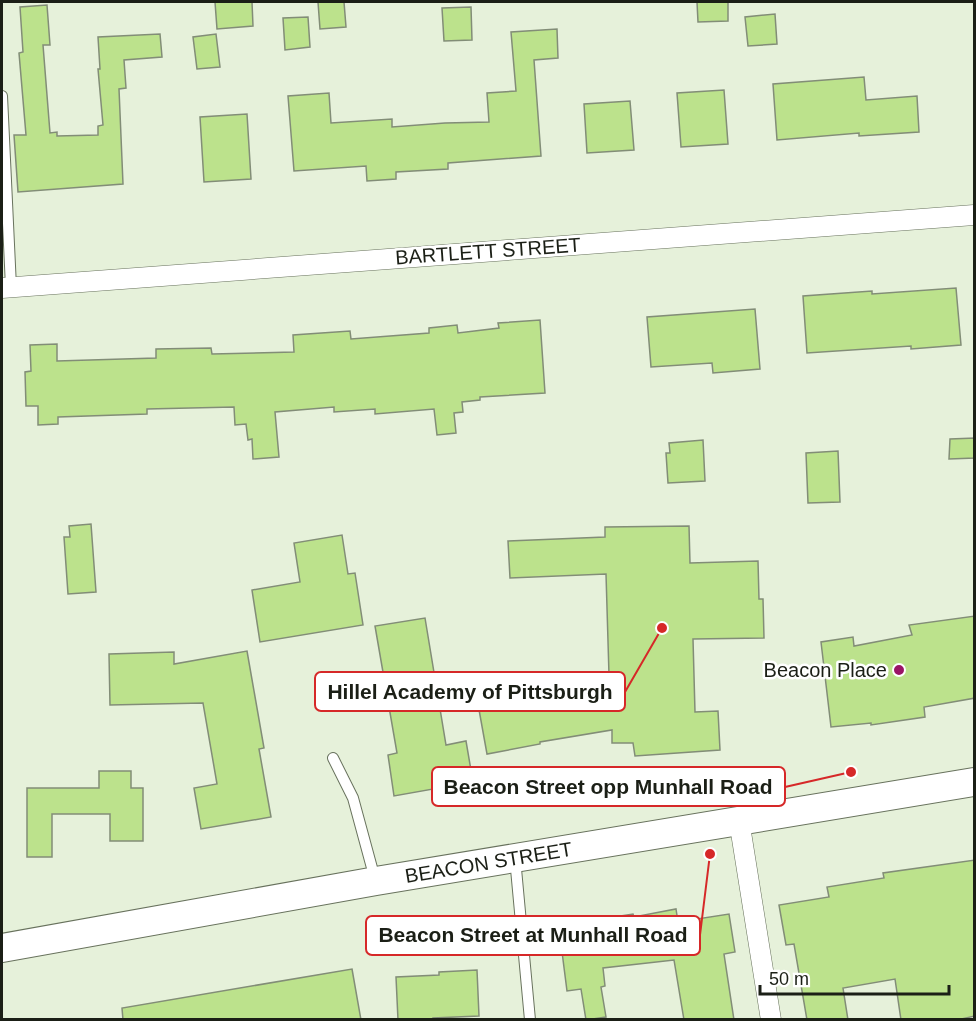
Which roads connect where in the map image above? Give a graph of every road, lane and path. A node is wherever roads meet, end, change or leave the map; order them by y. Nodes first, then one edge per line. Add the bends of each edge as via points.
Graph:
1 (2, 96) edge
2 (975, 214) edge
3 (6, 288) edge
4 (333, 758) dead end
5 (975, 782) edge
6 (739, 820) junction
7 (515, 858) junction
8 (376, 881) junction
9 (2, 948) edge
10 (530, 1020) edge
11 (771, 1020) edge

1 - 3 lane
2 - 3 street, BARTLETT STREET
4 - 8 lane via 352,798
5 - 6 main road, BEACON STREET
6 - 7 main road, BEACON STREET
6 - 11 street
7 - 8 main road, BEACON STREET
7 - 10 lane
8 - 9 main road, BEACON STREET

